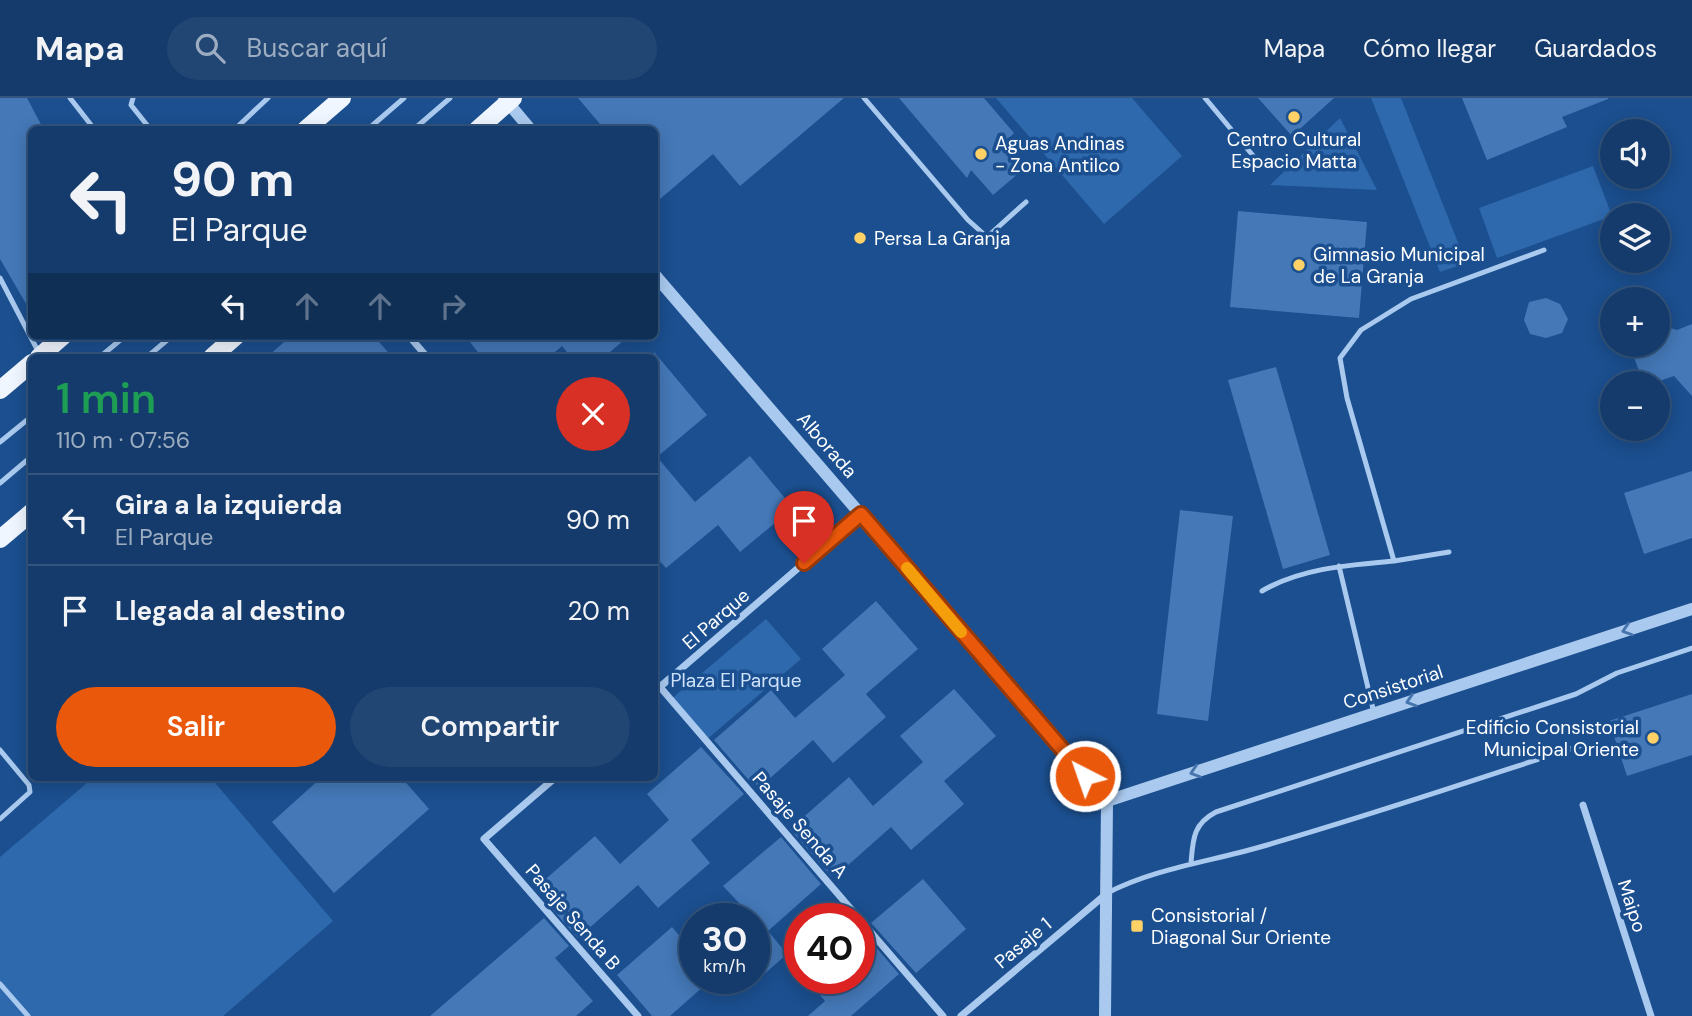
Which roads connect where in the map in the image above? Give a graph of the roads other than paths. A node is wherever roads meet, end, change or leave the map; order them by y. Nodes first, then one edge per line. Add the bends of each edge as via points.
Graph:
1 (69, 98) edge
2 (133, 98) edge
3 (268, 98) edge
4 (342, 98) edge
5 (404, 98) edge
6 (450, 98) edge
7 (864, 98) edge
8 (1205, 98) edge
9 (508, 99) edge
10 (92, 126) edge
11 (148, 126) edge
12 (238, 126) edge
13 (310, 126) edge
14 (372, 126) edge
15 (418, 126) edge
16 (481, 126) edge
17 (528, 126) edge
18 (1260, 164) dead end
19 (1026, 202) dead end
20 (1545, 250) dead end
21 (0, 278) edge
22 (658, 279) edge
23 (28, 335) edge
24 (58, 340) edge
25 (120, 340) edge
26 (167, 340) edge
27 (231, 340) edge
28 (412, 340) edge
29 (42, 354) edge
30 (104, 354) edge
31 (151, 354) edge
32 (215, 354) edge
33 (424, 354) edge
34 (28, 366) edge
35 (0, 390) edge
36 (28, 419) edge
37 (0, 442) edge
38 (28, 459) edge
39 (0, 483) edge
40 (861, 514) junction
41 (28, 515) edge
42 (0, 539) edge
43 (1449, 552) dead end
44 (1394, 561) junction
45 (1339, 566) junction
46 (1262, 591) dead end
47 (1692, 609) edge
48 (1692, 648) edge
49 (658, 689) edge
50 (658, 691) edge
51 (1374, 713) junction
52 (1585, 744) dead end
53 (0, 750) edge
54 (551, 781) edge
55 (1107, 801) junction
56 (1583, 805) dead end
57 (0, 820) edge
58 (1191, 863) junction
59 (1106, 894) junction
60 (0, 984) edge
61 (27, 1016) edge
62 (638, 1016) edge
63 (943, 1016) edge
64 (961, 1016) edge
65 (1105, 1016) edge
66 (1651, 1016) edge

1 - 10 lane
2 - 11 lane via 131,104
3 - 12 lane
4 - 13 main road
5 - 14 lane
6 - 15 lane
7 - 19 lane via 987,237
8 - 18 lane
9 - 16 main road
9 - 17 street
20 - 44 lane via 1411,299 1361,330 1340,358 1347,398
21 - 23 lane
22 - 40 street, Alborada
24 - 29 main road
25 - 30 lane
26 - 31 lane
27 - 32 main road
28 - 33 street
34 - 35 main road
36 - 37 lane
38 - 39 lane
40 - 49 street, El Parque
40 - 55 street, Alborada
41 - 42 main road
43 - 44 lane
44 - 45 lane
45 - 46 lane via 1280,580
45 - 51 lane
47 -> 51 street, Consistorial
48 - 58 lane via 1617,673 1576,694 1216,812 1194,831
50 - 63 street, Pasaje Senda A
51 -> 55 street, Consistorial
52 - 58 lane via 1258,848
53 - 57 lane via 30,792
54 - 62 street, Pasaje Senda B via 484,839
55 - 59 street
56 - 66 street, Maipo
58 - 59 lane
59 - 64 street, Pasaje 1
59 - 65 street
60 - 61 lane

